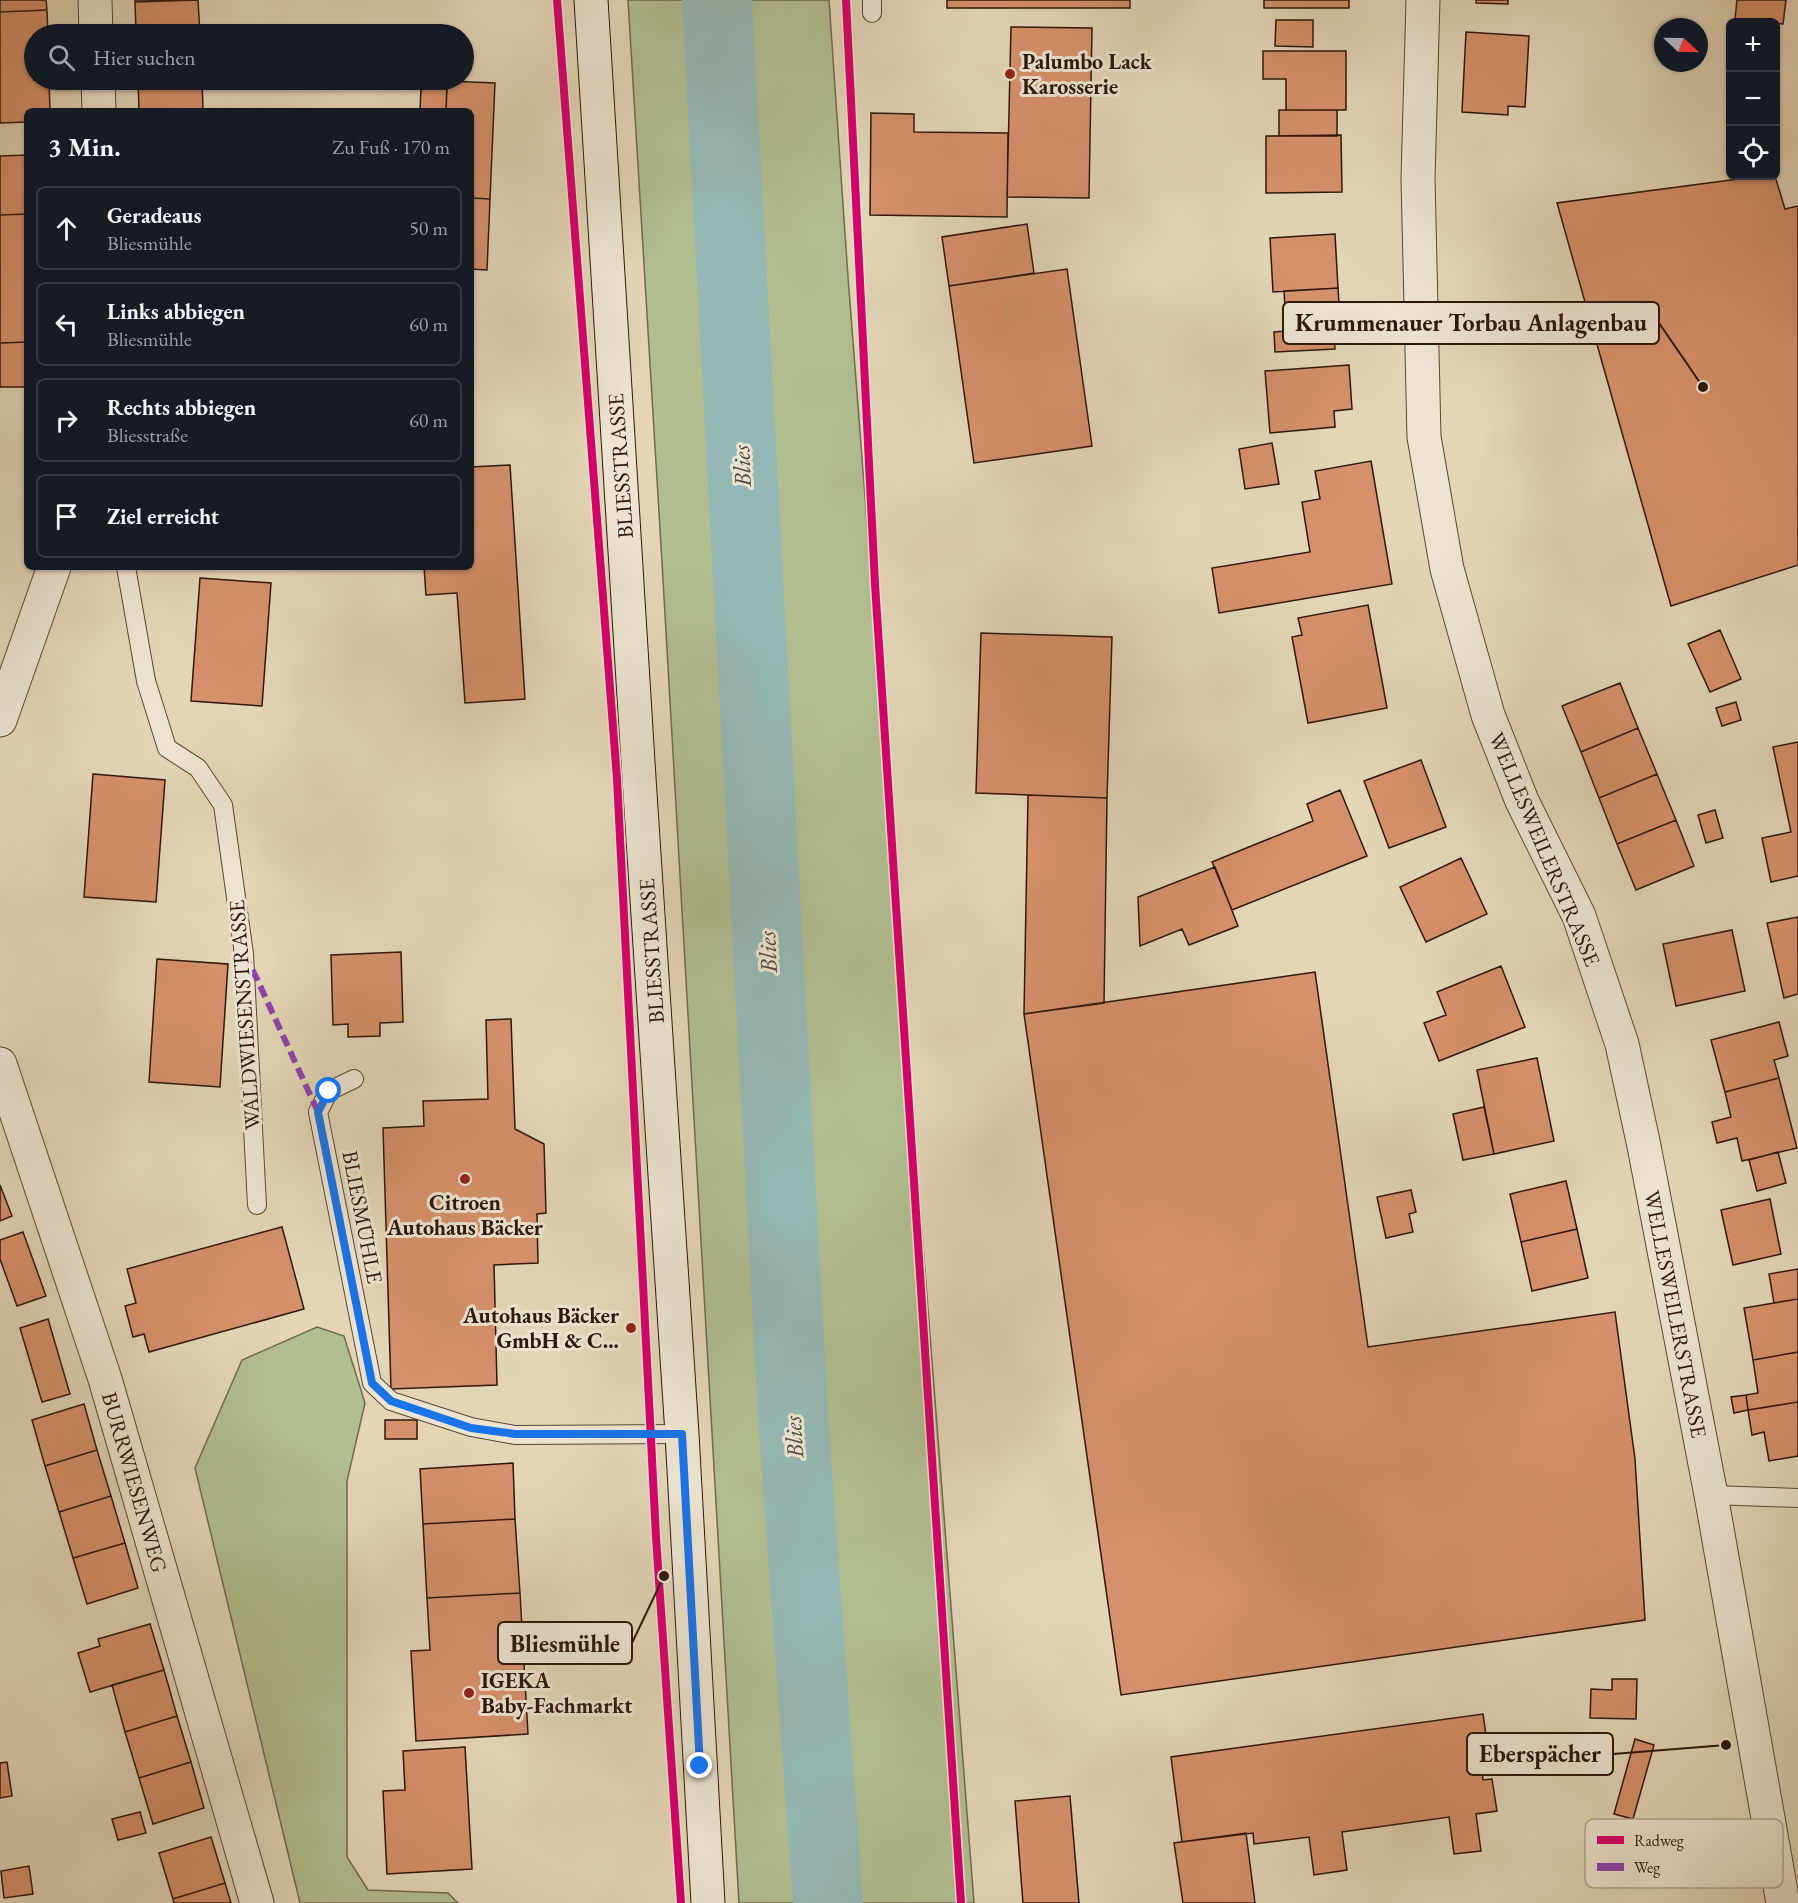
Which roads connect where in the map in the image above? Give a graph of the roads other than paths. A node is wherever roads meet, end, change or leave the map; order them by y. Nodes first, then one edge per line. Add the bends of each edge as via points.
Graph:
1 (95, 0) edge
2 (591, 0) edge
3 (1423, 0) edge
4 (96, 24) edge
5 (98, 90) edge
6 (99, 108) edge
7 (53, 570) edge
8 (127, 570) edge
9 (0, 720) edge
10 (0, 1064) edge
11 (354, 1079) dead end
12 (257, 1205) dead end
13 (682, 1434) junction
14 (1711, 1495) junction
15 (1798, 1498) edge
16 (1768, 1819) edge
17 (1780, 1888) edge
18 (257, 1903) edge
19 (708, 1903) edge
20 (1783, 1903) edge

1 - 4 street
2 - 13 street, BLIESSTRASSE
3 - 14 street, WELLESWEILERSTRASSE via 1418,178 1424,437 1447,569 1488,715 1522,801 1579,916 1622,1044
5 - 6 street
7 - 9 street
8 - 12 lane, WALDWIESENSTRASSE via 146,681 167,748 198,768 223,805 244,954
10 - 18 street, BURRWIESENWEG via 105,1379
11 - 13 lane, BLIESMÜHLE via 329,1091 318,1112 372,1383 391,1401 471,1428 515,1434
13 - 19 street, BLIESSTRASSE
14 - 15 lane
14 - 16 street, WELLESWEILERSTRASSE
17 - 20 street, WELLESWEILERSTRASSE

